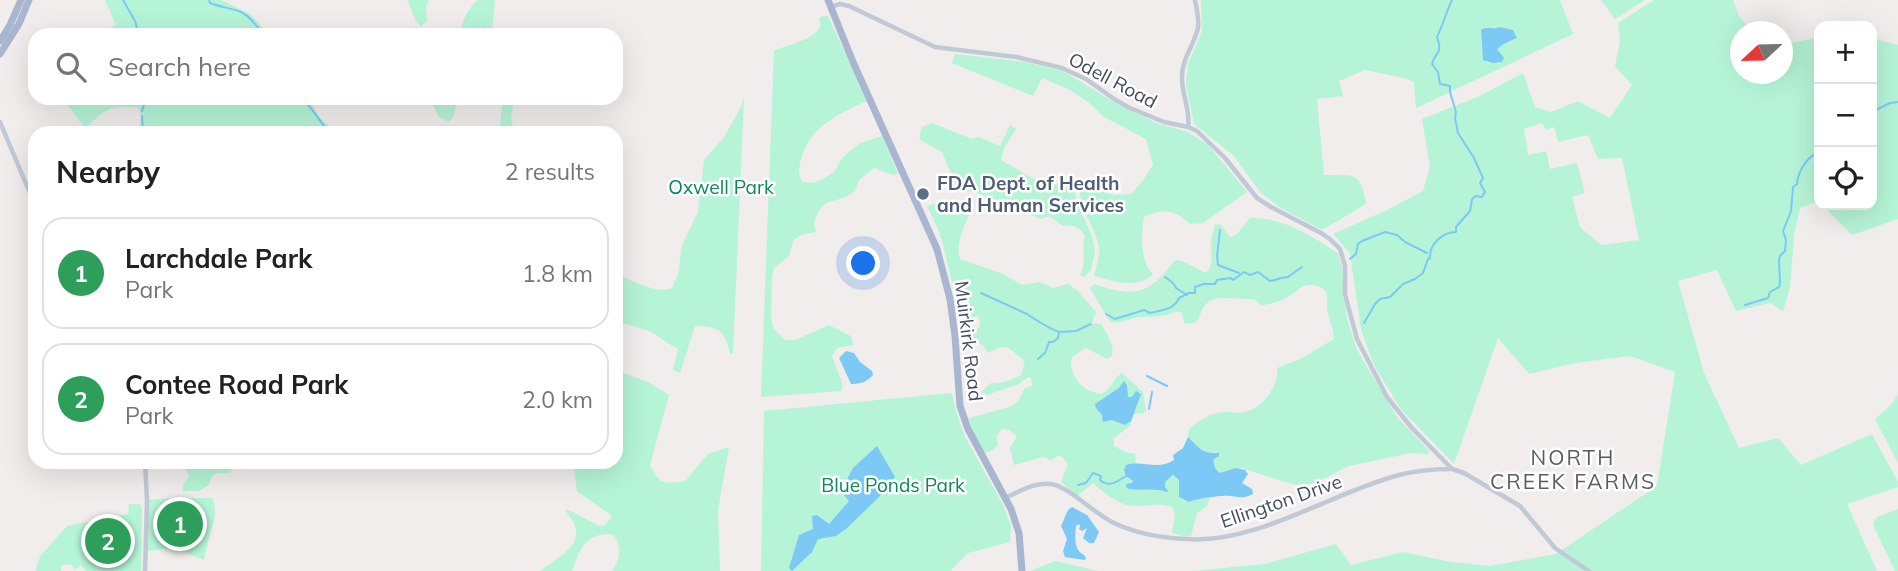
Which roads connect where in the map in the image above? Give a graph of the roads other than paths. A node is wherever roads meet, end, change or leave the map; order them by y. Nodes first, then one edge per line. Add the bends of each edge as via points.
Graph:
1 (21, 0) edge
2 (29, 0) edge
3 (1195, 0) edge
4 (829, 4) edge
5 (0, 41) edge
6 (0, 54) edge
7 (1189, 119) junction
8 (0, 122) edge
9 (1188, 127) junction
10 (1196, 130) junction
11 (28, 188) edge
12 (145, 469) edge
13 (1452, 469) junction
14 (1006, 498) junction
15 (145, 571) edge
16 (1023, 571) edge
17 (1589, 571) edge

1 - 5 main road
2 - 6 main road
3 - 7 street via 1198,29 1182,71
4 - 9 street, Odell Road via 849,6 935,47 1050,63 1072,71 1130,108
4 - 14 main road, Muirkirk Road via 937,249 950,299 963,416
7 - 9 street
7 - 10 street
8 - 11 street
9 - 10 street, Odell Road
10 - 13 street, Odell Road via 1226,158 1257,198 1338,246 1344,262 1346,303 1364,355 1401,416
12 - 15 street
13 - 14 street, Ellington Drive via 1396,475 1276,522 1208,540 1179,539 1117,525 1052,484
13 - 17 street, Odell Road via 1520,506 1555,548
14 - 16 main road, Muirkirk Road via 1017,527

